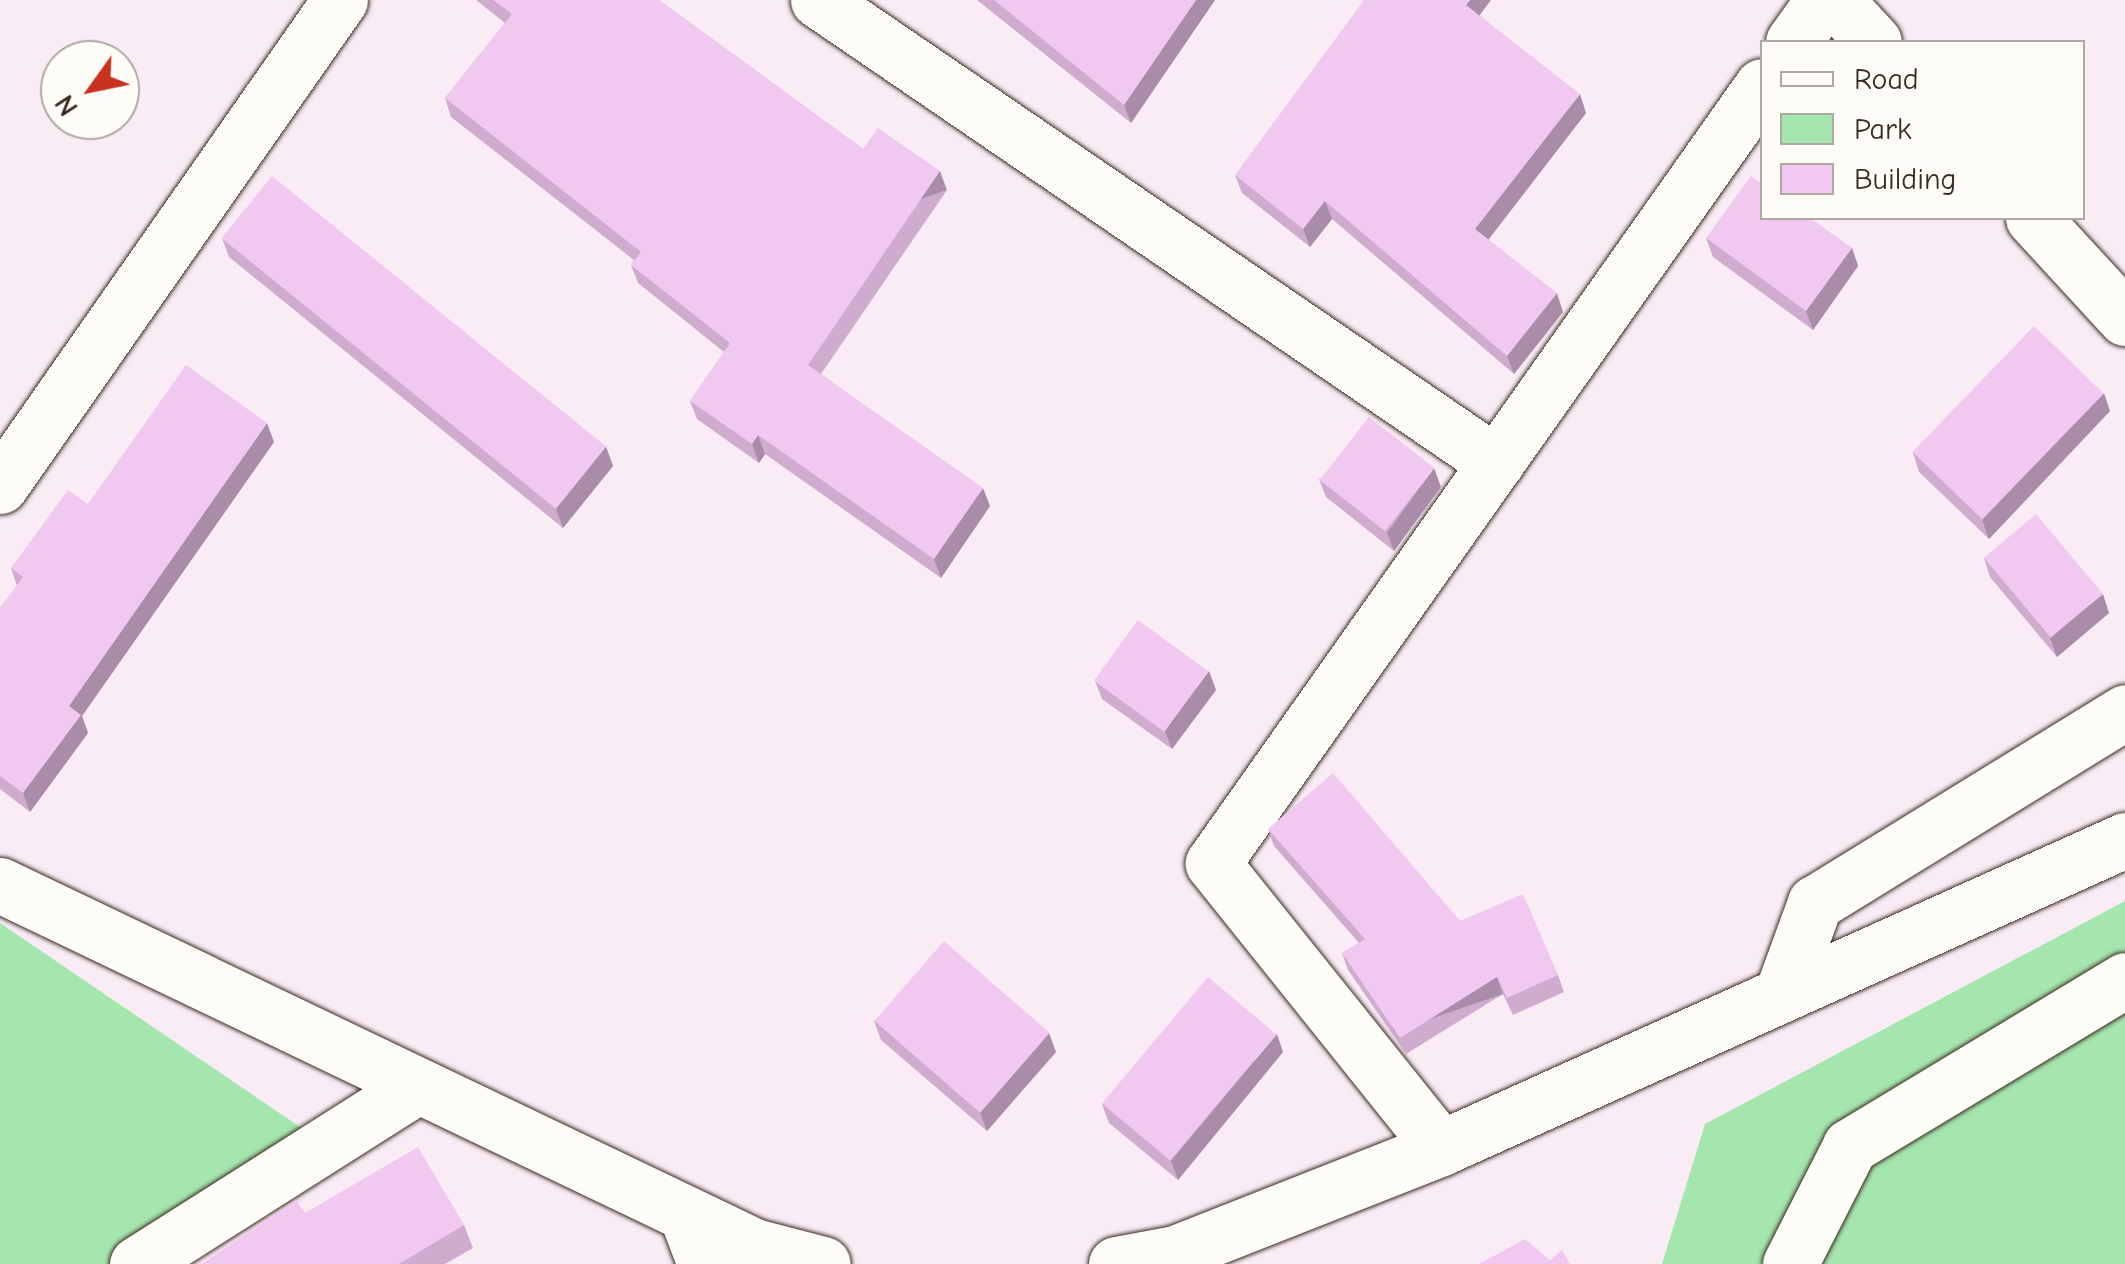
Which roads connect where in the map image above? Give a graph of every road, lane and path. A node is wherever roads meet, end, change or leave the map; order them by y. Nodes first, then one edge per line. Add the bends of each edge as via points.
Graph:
1 (340, 0) edge
2 (818, 0) edge
3 (1824, 0) edge
4 (1835, 0) edge
5 (1795, 40) edge
6 (1872, 40) edge
7 (1760, 89) edge
8 (2035, 220) edge
9 (2125, 318) edge
10 (1496, 463) junction
11 (0, 486) edge
12 (2125, 712) edge
13 (2125, 840) edge
14 (0, 885) edge
15 (2125, 980) edge
16 (1782, 993) junction
17 (414, 1088) junction
18 (1441, 1148) junction
19 (695, 1239) edge
20 (1170, 1259) edge
21 (136, 1264) edge
22 (823, 1264) edge
23 (1116, 1264) edge
24 (1790, 1264) edge

1 - 11 street
2 - 10 street
3 - 5 street
4 - 6 street
7 - 10 street
8 - 9 street
10 - 18 street via 1212,863
12 - 16 street via 1816,903
13 - 16 street
14 - 17 street
15 - 24 street via 1850,1146
16 - 18 street
17 - 19 street
17 - 21 street
18 - 20 street
19 - 22 street
20 - 23 street

